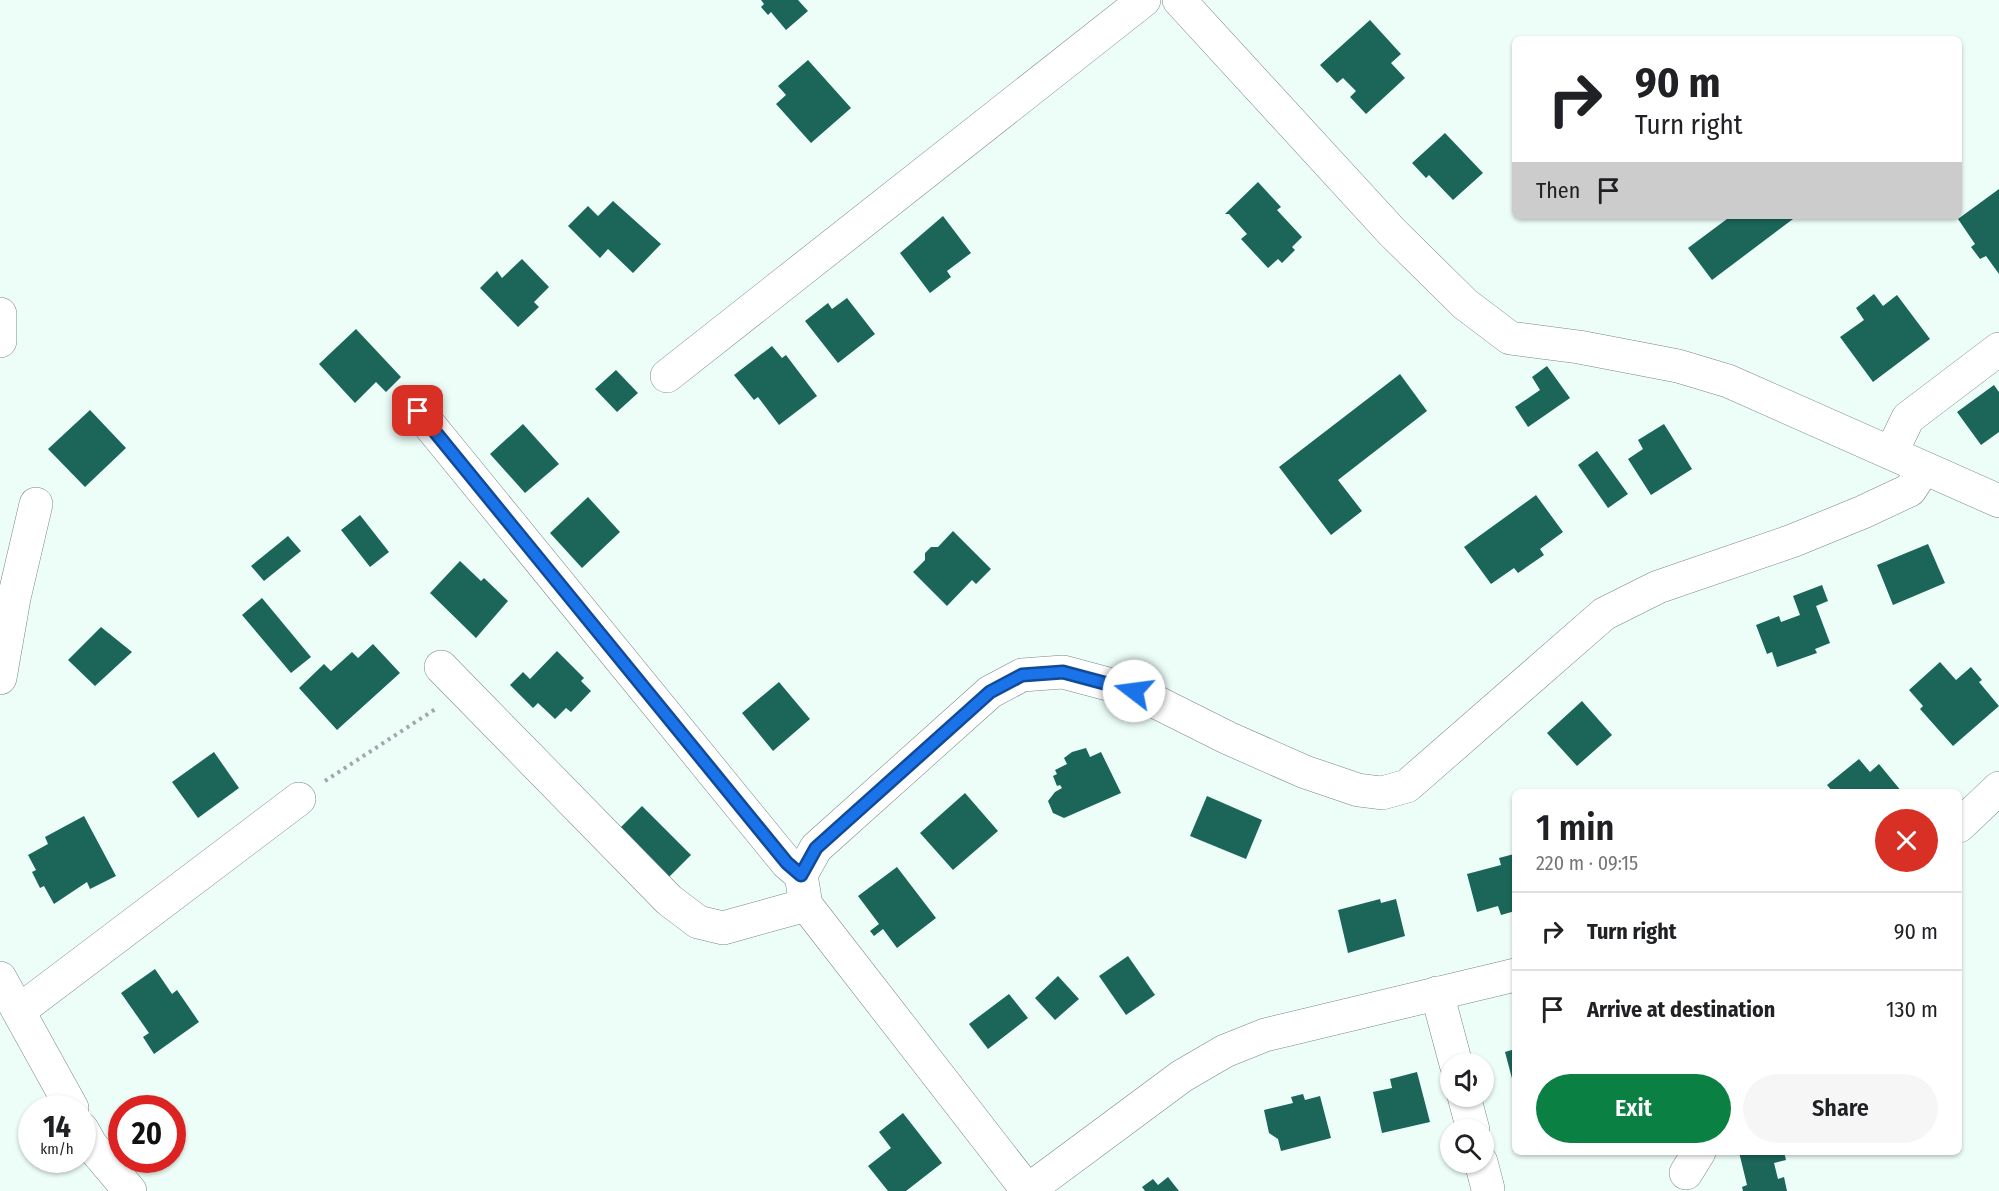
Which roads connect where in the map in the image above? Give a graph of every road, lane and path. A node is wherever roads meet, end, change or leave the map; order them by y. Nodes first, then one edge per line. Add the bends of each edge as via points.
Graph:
1 (1144, 0) edge
2 (1179, 0) edge
3 (0, 314) edge
4 (0, 341) edge
5 (1999, 349) edge
6 (667, 376) dead end
7 (418, 411) dead end
8 (1891, 453) junction
9 (1924, 468) junction
10 (1999, 501) edge
11 (36, 504) dead end
12 (441, 667) dead end
13 (0, 678) edge
14 (463, 692) junction
15 (1999, 788) edge
16 (299, 799) joint
17 (1962, 823) edge
18 (803, 890) junction
19 (1512, 976) edge
20 (0, 978) edge
21 (1437, 993) junction
22 (20, 1010) junction
23 (1453, 1053) edge
24 (65, 1095) edge
25 (96, 1150) edge
26 (130, 1191) edge
27 (1028, 1191) edge

1 - 6 street
2 - 8 street via 1392,232 1465,304 1510,338 1678,366 1728,381
3 - 4 street
5 - 8 street via 1908,418
7 - 18 street via 787,863
8 - 9 street
9 - 10 street
9 - 18 street via 1910,490 1872,508 1792,541 1658,587 1604,614 1407,786 1382,793 1358,790 1305,772 1134,691 1063,672 1022,675 990,692 816,848
11 - 13 street
12 - 14 street
14 - 16 path
14 - 18 street via 669,900 698,922 723,928
15 - 17 street
16 - 22 street
18 - 27 street
19 - 21 street
20 - 22 street
21 - 23 street
21 - 27 street via 1265,1035 1225,1051 1182,1076
22 - 24 street
25 - 26 street

